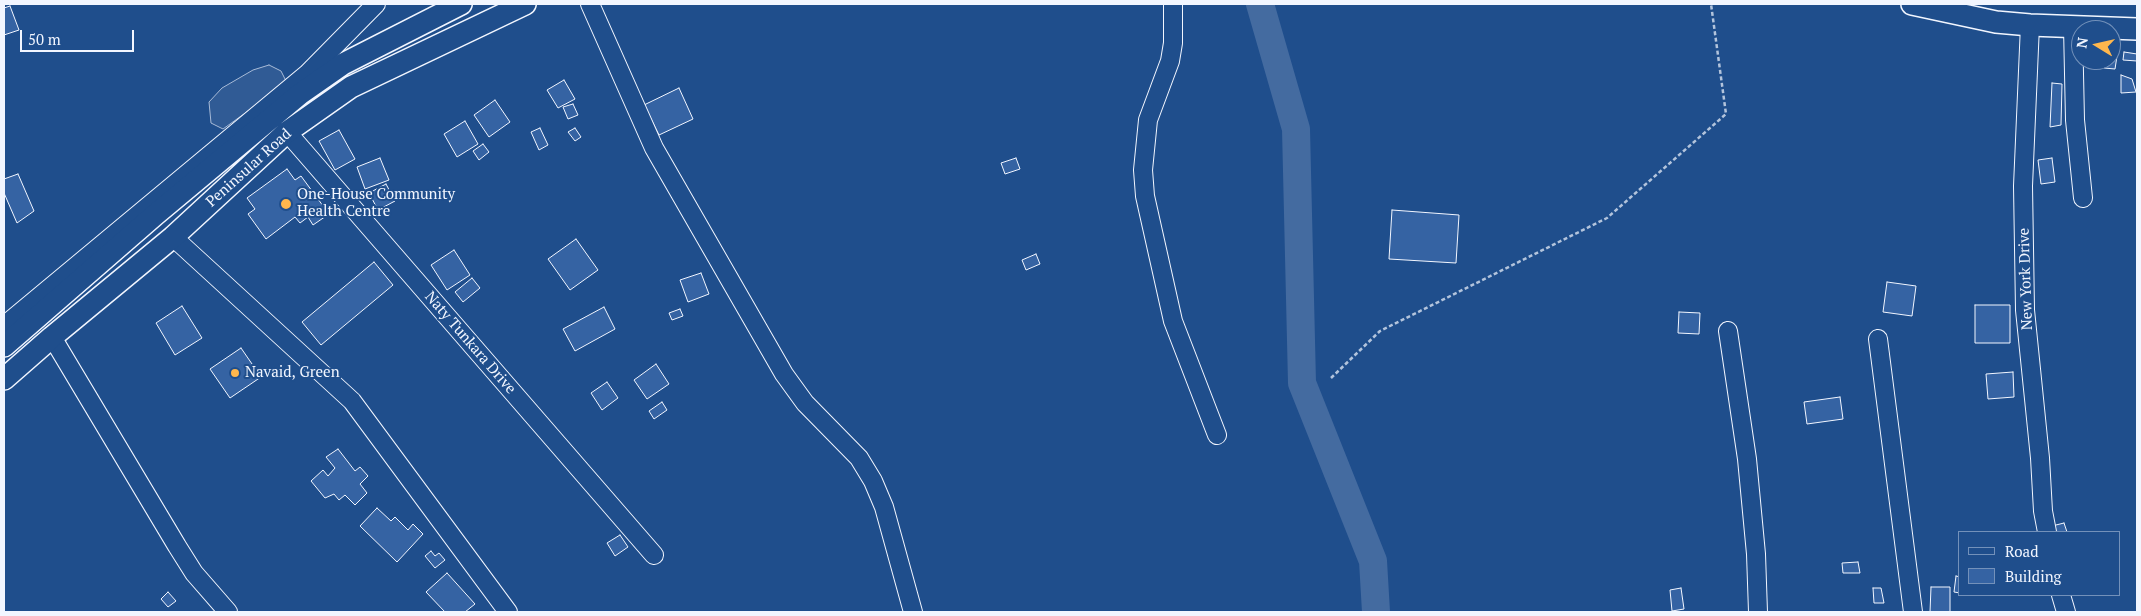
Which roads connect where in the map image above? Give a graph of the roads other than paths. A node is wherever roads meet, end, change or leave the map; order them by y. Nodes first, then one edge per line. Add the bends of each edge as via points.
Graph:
1 (376, 4) edge
2 (461, 4) edge
3 (525, 4) edge
4 (590, 4) edge
5 (1173, 4) edge
6 (1912, 4) edge
7 (2030, 25) junction
8 (2071, 27) edge
9 (2121, 28) edge
10 (2137, 29) edge
11 (2074, 70) edge
12 (308, 74) junction
13 (300, 94) junction
14 (286, 132) junction
15 (2083, 198) dead end
16 (173, 237) junction
17 (4, 326) edge
18 (1728, 332) dead end
19 (52, 337) junction
20 (1878, 339) dead end
21 (4, 346) edge
22 (4, 380) edge
23 (1217, 435) dead end
24 (2047, 531) edge
25 (654, 555) dead end
26 (2060, 596) edge
27 (228, 612) edge
28 (508, 612) edge
29 (913, 612) edge
30 (1758, 612) edge
31 (1913, 612) edge
32 (2066, 612) edge

1 - 12 street
2 - 13 main road, Peninsular Road via 343,64
3 - 14 main road, Peninsular Road via 351,87
4 - 29 street via 654,148 784,374 805,403 858,458 874,481
5 - 23 street via 1170,61 1148,120 1143,170 1145,196 1174,321
6 - 7 main road via 1996,22
7 - 8 main road
7 - 24 street, New York Drive via 2023,186 2025,310
9 - 10 main road
11 - 15 street
12 - 13 street
12 - 17 street
13 - 21 main road, Peninsular Road
14 - 16 main road, Peninsular Road
14 - 25 street, Naty Tunkara Drive
16 - 19 main road, Peninsular Road
16 - 28 street via 352,401
18 - 30 street via 1747,459
19 - 22 main road, Peninsular Road
19 - 27 street via 177,546
20 - 31 street
26 - 32 street

